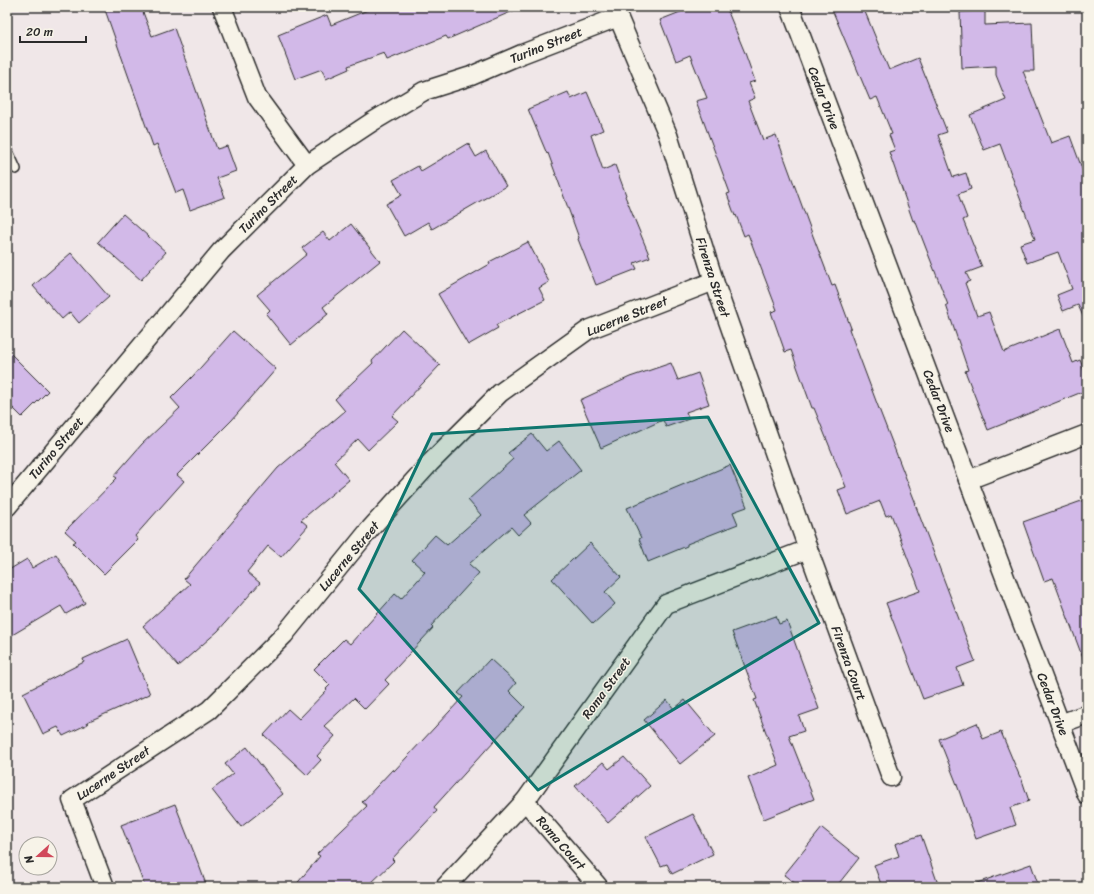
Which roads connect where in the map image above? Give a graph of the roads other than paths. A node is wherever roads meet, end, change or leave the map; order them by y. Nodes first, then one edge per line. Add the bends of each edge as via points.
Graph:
1 (222, 7) edge
2 (790, 7) edge
3 (616, 12) edge
4 (7, 148) edge
5 (307, 165) junction
6 (16, 170) dead end
7 (714, 281) junction
8 (1087, 434) edge
9 (968, 480) junction
10 (7, 507) edge
11 (808, 549) junction
12 (1087, 714) edge
13 (1060, 724) junction
14 (891, 777) dead end
15 (1087, 795) edge
16 (525, 801) junction
17 (598, 886) dead end
18 (105, 887) edge
19 (445, 887) edge

1 - 5 street via 257,97
2 - 9 street, Cedar Drive
3 - 5 street, Turino Street via 471,76 424,91
3 - 7 street, Firenza Street via 668,135
4 - 6 lane
5 - 10 street, Turino Street via 221,251
7 - 11 street, Firenza Street
7 - 18 street, Lucerne Street via 588,330 500,393 430,463 370,529 284,635 209,710 72,800
8 - 9 street
9 - 13 street, Cedar Drive
11 - 14 street, Firenza Court
11 - 16 street, Roma Street via 666,604
12 - 13 street
13 - 15 street, Cedar Drive
16 - 17 street, Roma Court
16 - 19 street, Roma Street

